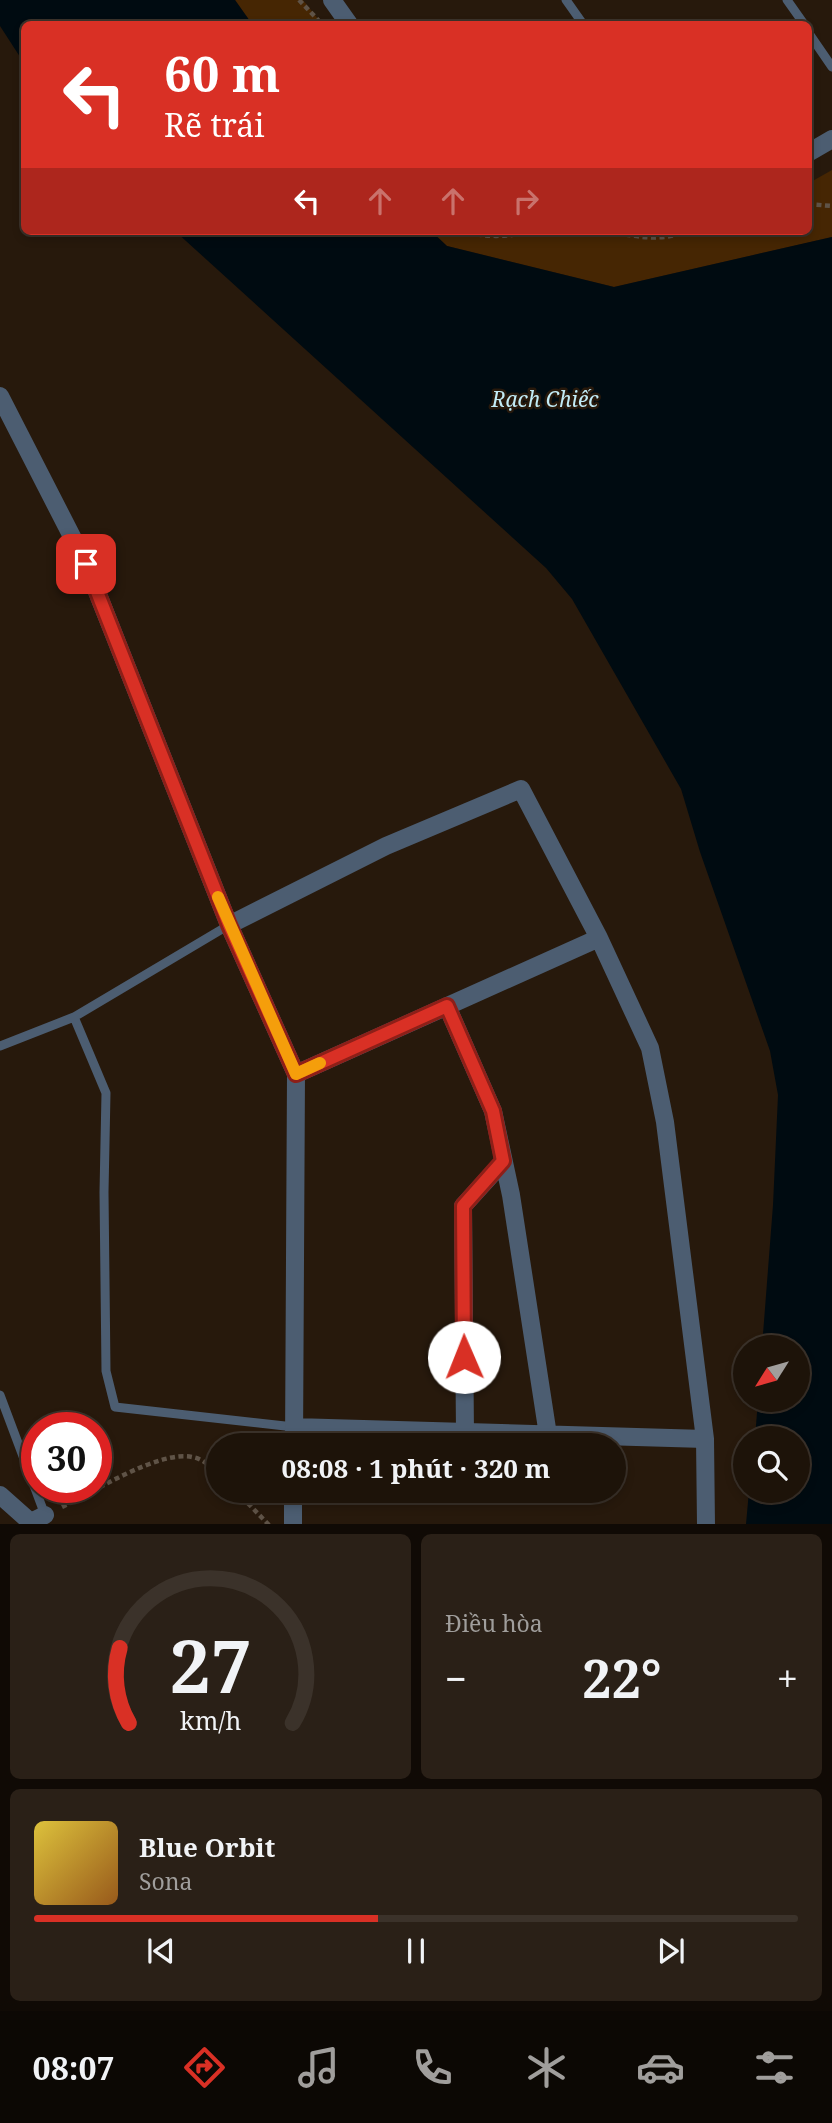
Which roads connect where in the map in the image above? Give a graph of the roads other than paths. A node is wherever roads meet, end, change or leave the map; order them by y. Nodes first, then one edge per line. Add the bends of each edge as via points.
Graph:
1 (332, 0) edge
2 (566, 0) edge
3 (787, 0) edge
4 (347, 21) edge
5 (581, 21) edge
6 (802, 21) edge
7 (812, 38) edge
8 (832, 67) edge
9 (832, 139) edge
10 (812, 151) edge
11 (0, 396) edge
12 (229, 925) junction
13 (598, 938) junction
14 (447, 1006) junction
15 (74, 1017) junction
16 (0, 1046) edge
17 (296, 1074) junction
18 (503, 1161) junction
19 (0, 1395) edge
20 (276, 1433) edge
21 (294, 1433) edge
22 (465, 1433) edge
23 (548, 1433) edge
24 (626, 1437) edge
25 (705, 1439) junction
26 (0, 1495) edge
27 (293, 1503) edge
28 (45, 1515) joint
29 (293, 1524) edge
30 (706, 1524) edge

1 - 4 street
2 - 5 lane
3 - 6 lane
7 - 8 lane
9 - 10 street
11 - 12 street via 86,564
12 - 13 street via 386,846 521,789
12 - 15 lane
12 - 17 street
13 - 14 street
13 - 25 street via 650,1048 665,1122
14 - 17 street
14 - 18 street via 493,1111
15 - 16 lane
15 - 20 lane via 107,1093 106,1371 115,1406
17 - 21 street
18 - 22 street via 463,1206
18 - 23 street
19 - 28 lane
24 - 25 street
25 - 30 street
26 - 28 street via 27,1519
27 - 29 street

